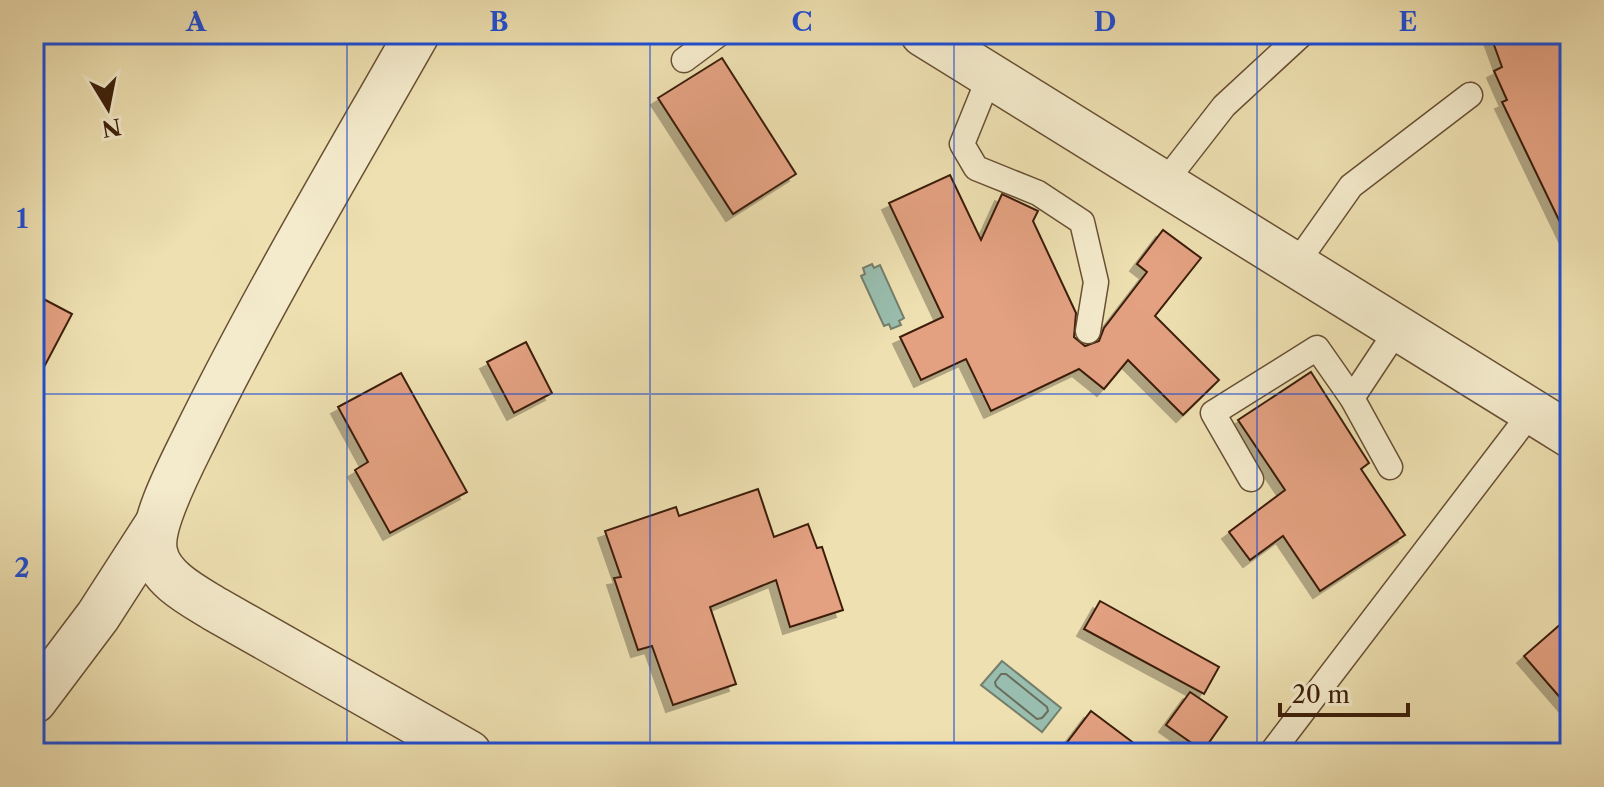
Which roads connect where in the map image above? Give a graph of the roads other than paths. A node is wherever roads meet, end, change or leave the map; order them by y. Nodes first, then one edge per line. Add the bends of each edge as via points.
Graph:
1 (417, 34) edge
2 (719, 34) edge
3 (923, 34) edge
4 (1302, 34) edge
5 (684, 60) dead end
6 (990, 75) junction
7 (1470, 95) dead end
8 (1164, 183) junction
9 (1296, 264) junction
10 (1399, 327) junction
11 (1088, 331) dead end
12 (1352, 398) junction
13 (1533, 410) junction
14 (1570, 435) edge
15 (1390, 467) dead end
16 (1251, 479) dead end
17 (156, 526) junction
18 (34, 701) edge
19 (469, 753) edge
20 (1271, 753) edge

1 - 17 street via 236,354
2 - 5 lane
3 - 6 street
4 - 8 lane via 1224,106
6 - 8 street
6 - 11 lane via 962,144 976,168 1038,193 1082,222 1096,282
7 - 9 lane via 1351,186
8 - 9 street
9 - 10 street
10 - 12 lane
10 - 13 street
12 - 15 lane
12 - 16 lane via 1317,348 1213,413
13 - 14 street
13 - 20 lane
17 - 18 street
17 - 19 street via 155,553 180,587

